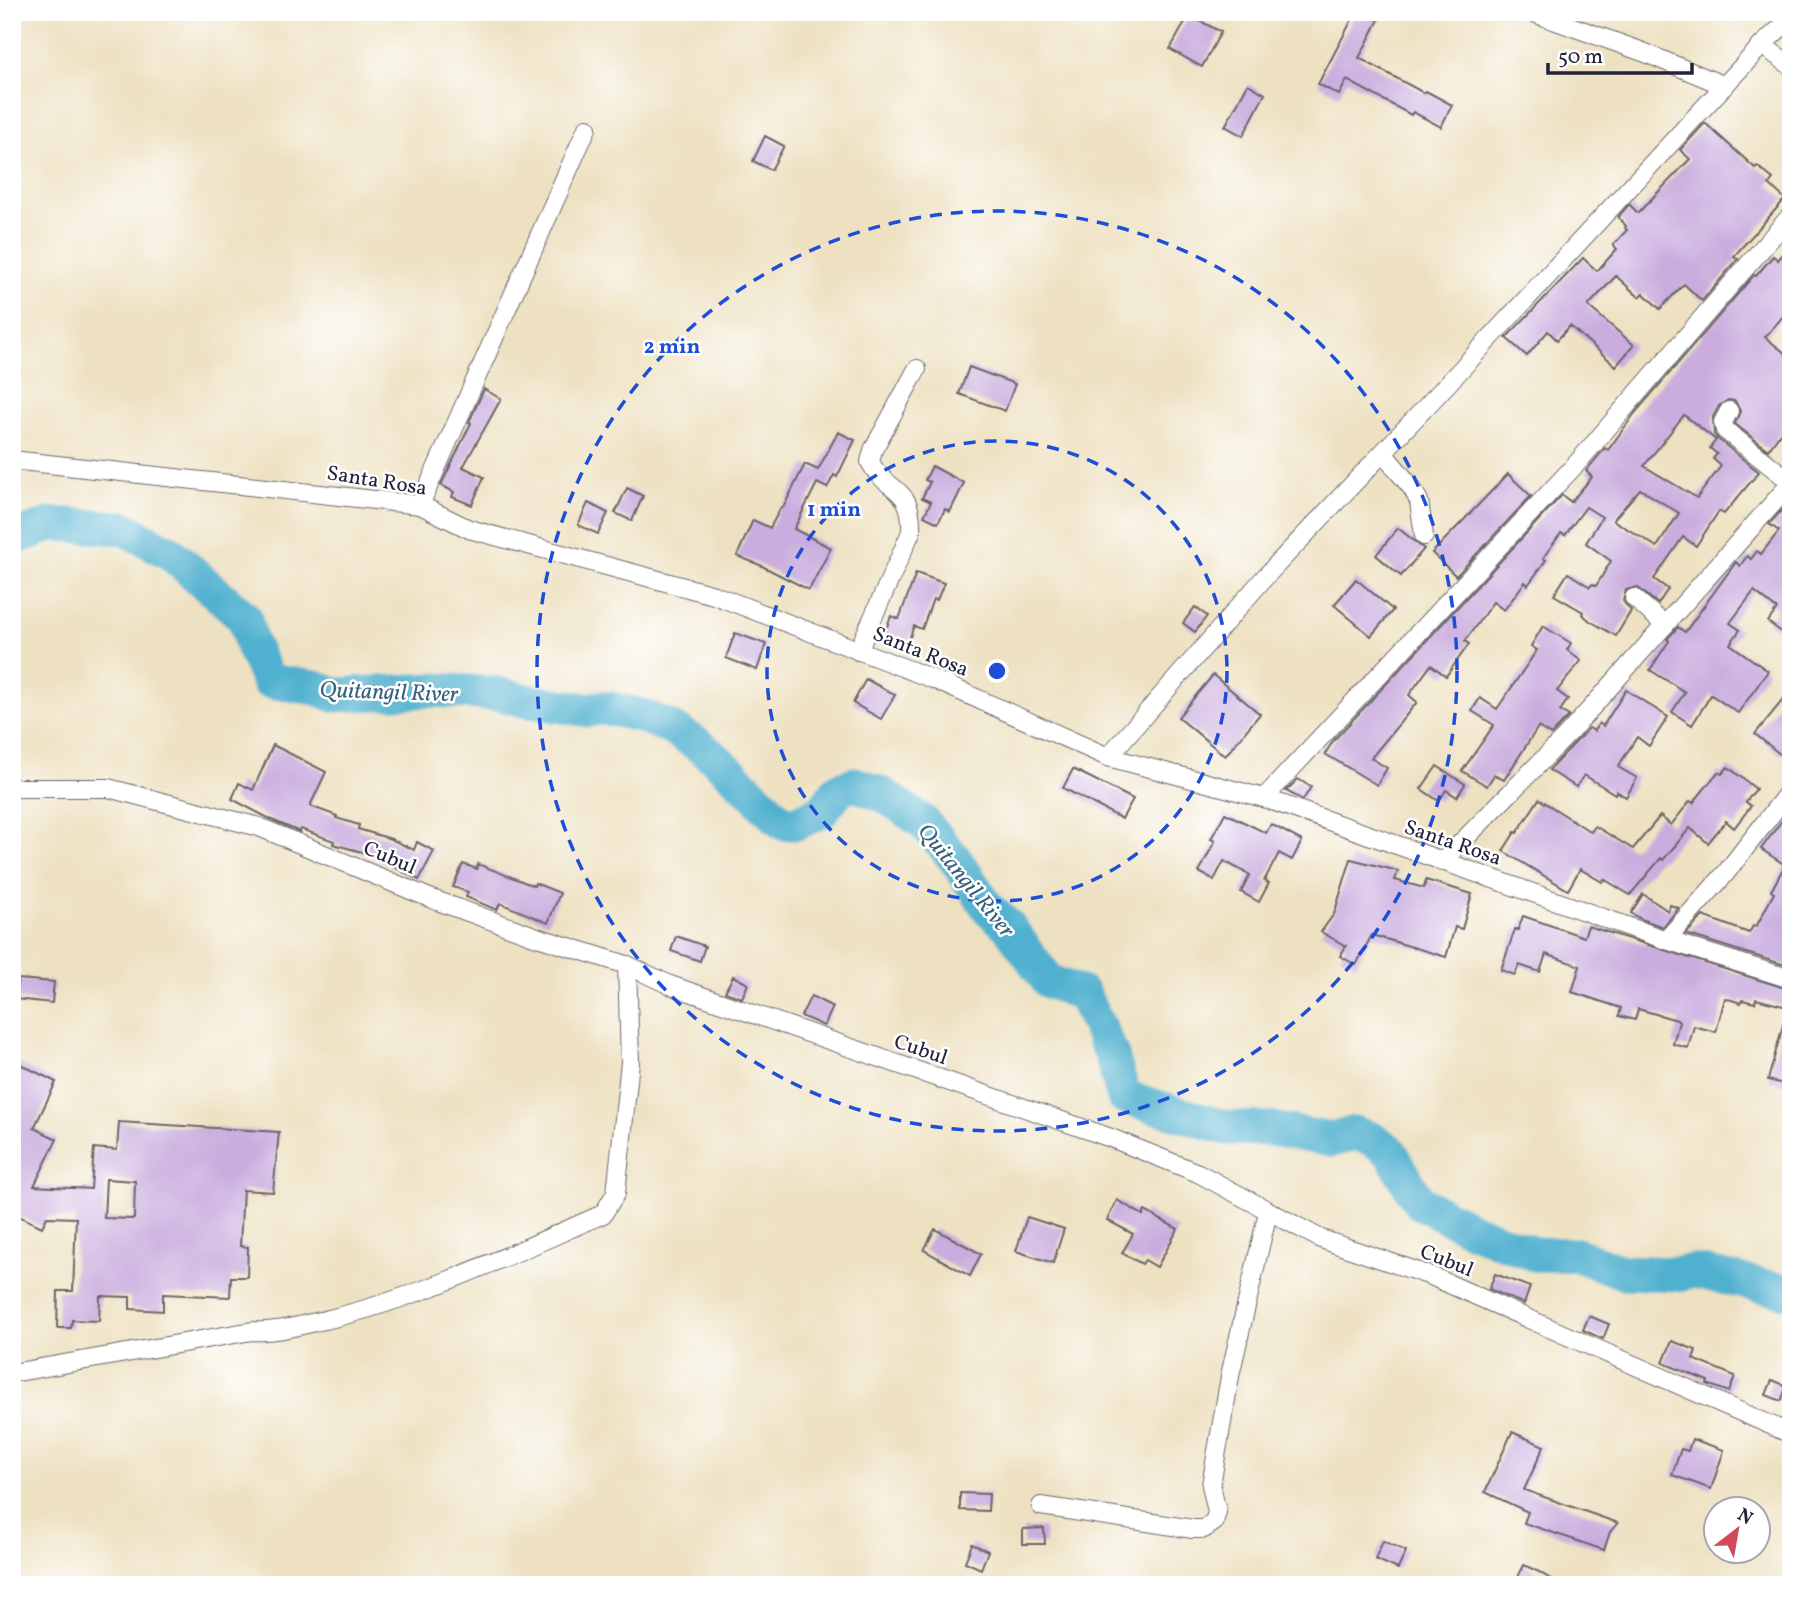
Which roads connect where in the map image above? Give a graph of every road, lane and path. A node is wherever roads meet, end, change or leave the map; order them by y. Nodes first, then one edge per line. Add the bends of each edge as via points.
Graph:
1 (1531, 12) edge
2 (1785, 12) edge
3 (1791, 16) edge
4 (1762, 45) junction
5 (1791, 66) edge
6 (1725, 86) junction
7 (587, 128) dead end
8 (1791, 215) edge
9 (917, 369) dead end
10 (1729, 411) dead end
11 (1383, 453) junction
12 (12, 460) edge
13 (1791, 483) edge
14 (420, 505) junction
15 (1423, 536) dead end
16 (1634, 598) dead end
17 (1665, 625) junction
18 (858, 650) junction
19 (1108, 757) junction
20 (12, 788) edge
21 (1791, 789) edge
22 (1264, 798) junction
23 (1442, 862) junction
24 (1666, 940) junction
25 (628, 965) junction
26 (1791, 979) edge
27 (1268, 1212) junction
28 (12, 1373) edge
29 (1791, 1434) edge
30 (1041, 1506) dead end

1 - 6 street
2 - 3 street
3 - 4 street
4 - 5 street
4 - 6 street
6 - 11 street
7 - 14 street
8 - 22 street via 1578,462
9 - 18 street via 870,462 905,496 911,532
10 - 13 street via 1723,422 1725,430
11 - 15 street via 1419,500
11 - 19 street via 1265,576
12 - 14 street, Santa Rosa
13 - 17 street
14 - 18 street, Santa Rosa via 469,529 714,595
16 - 17 street
17 - 23 street via 1569,734
18 - 19 street, Santa Rosa
19 - 22 street, Santa Rosa
20 - 25 street, Cubul via 108,788 259,827 432,899
21 - 24 street
22 - 23 street, Santa Rosa
23 - 24 street, Santa Rosa
24 - 26 street, Santa Rosa
25 - 27 street, Cubul via 670,985 1111,1138 1198,1173
25 - 28 street via 626,1104 616,1193 603,1214 449,1282 360,1311 270,1332 252,1331
27 - 29 street, Cubul via 1321,1239 1431,1276
27 - 30 street via 1213,1472 1214,1522 1204,1530 1193,1530

